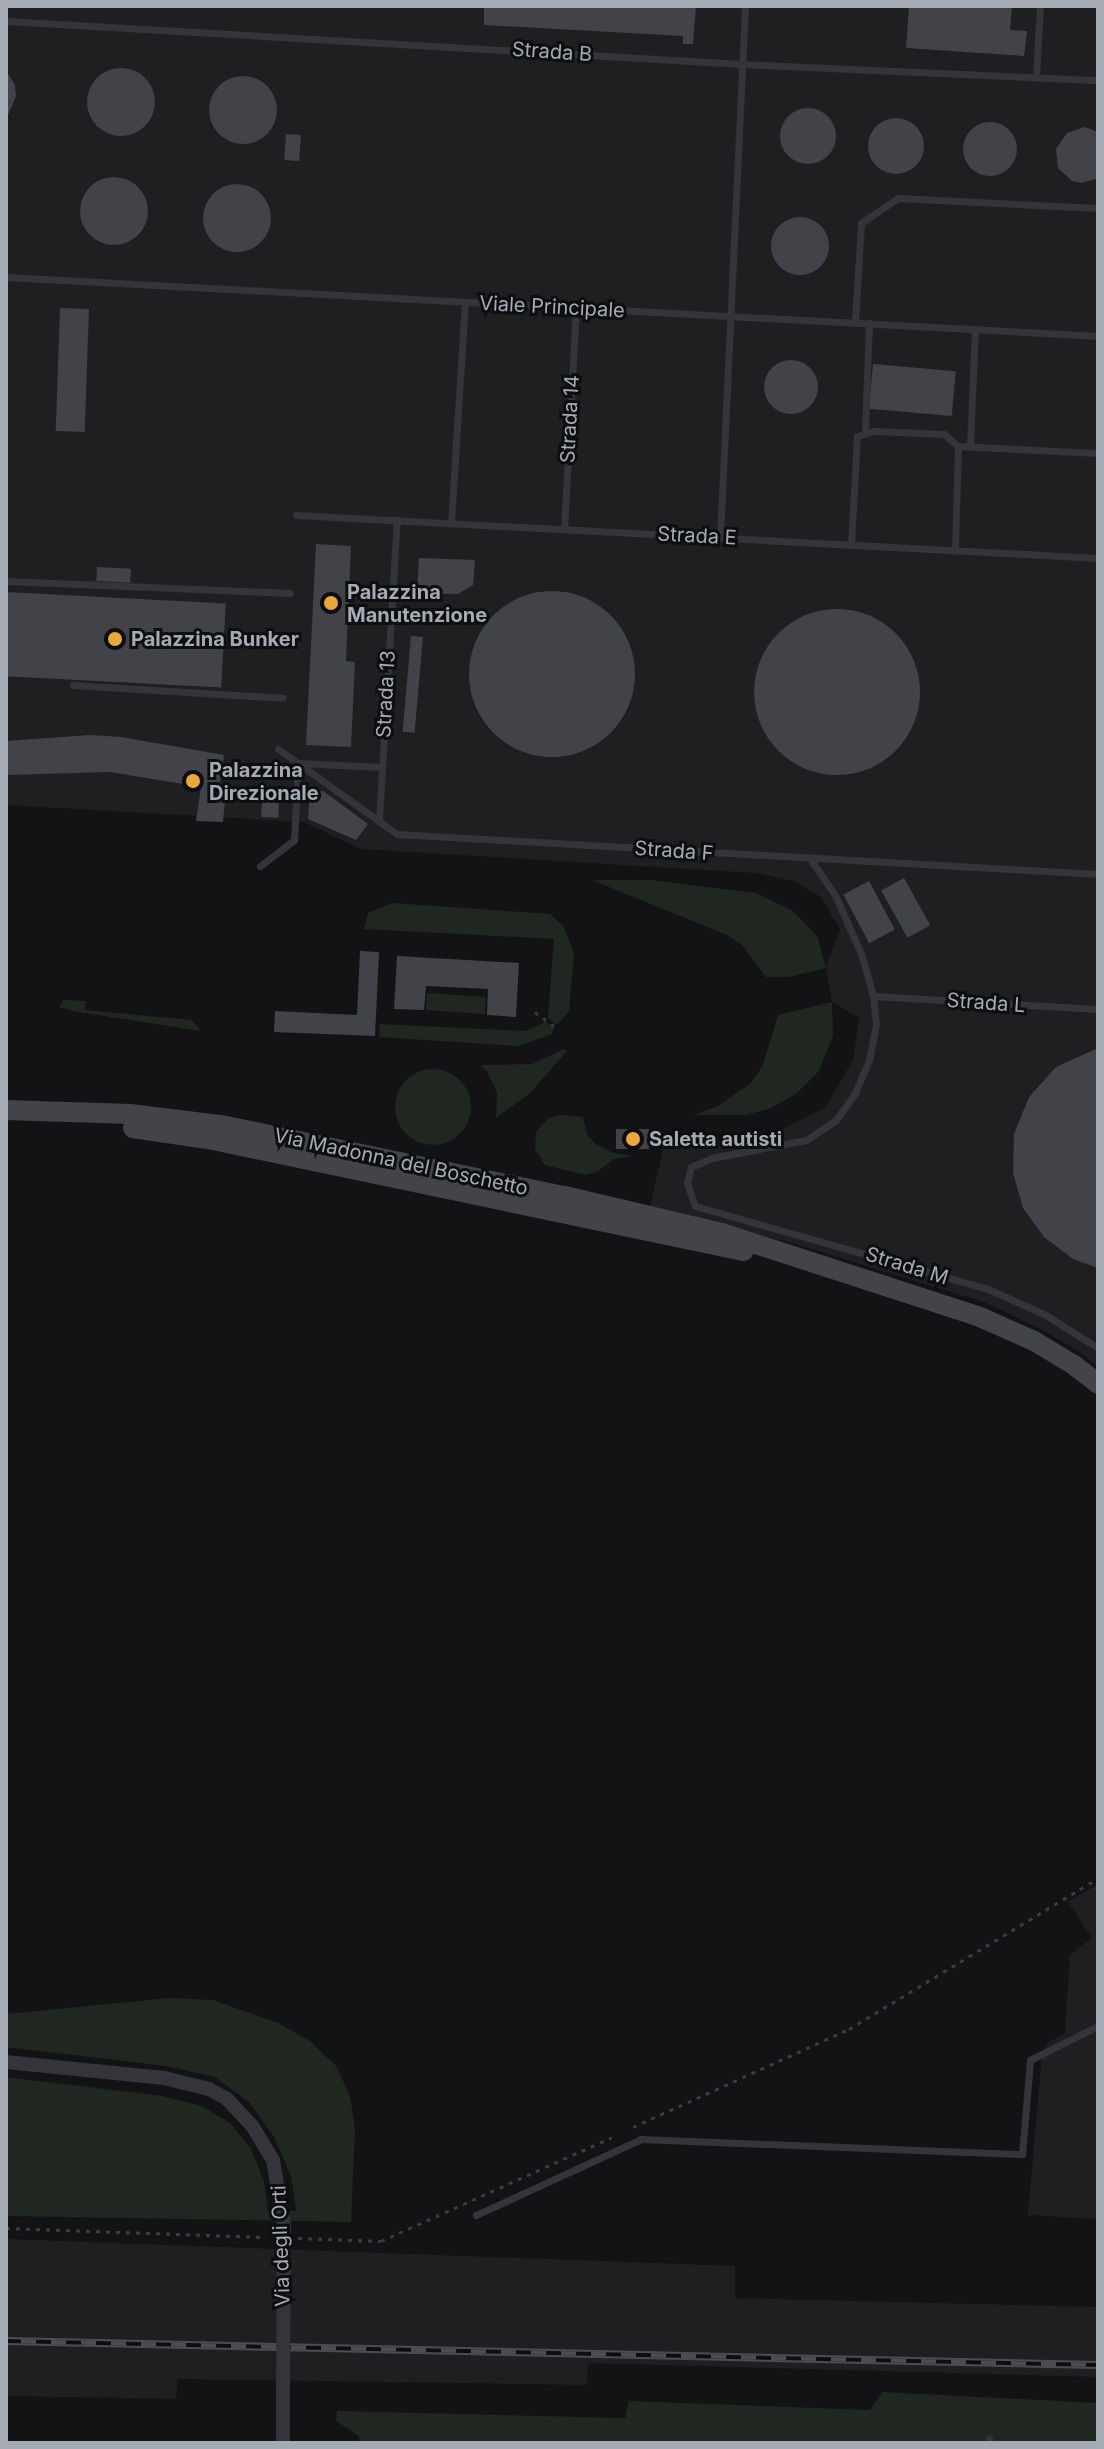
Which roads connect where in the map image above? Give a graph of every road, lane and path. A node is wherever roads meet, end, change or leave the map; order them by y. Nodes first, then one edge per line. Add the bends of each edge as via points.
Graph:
1 (745, 6) edge
2 (1040, 6) edge
3 (6, 21) edge
4 (742, 64) junction
5 (1036, 77) junction
6 (1098, 80) edge
7 (1098, 208) edge
8 (6, 277) edge
9 (465, 302) junction
10 (576, 308) junction
11 (730, 317) junction
12 (855, 322) junction
13 (869, 323) junction
14 (975, 329) junction
15 (1098, 336) edge
16 (865, 431) junction
17 (958, 446) junction
18 (970, 446) junction
19 (1098, 453) edge
20 (296, 515) dead end
21 (397, 520) junction
22 (451, 523) junction
23 (564, 529) junction
24 (720, 537) junction
25 (851, 544) junction
26 (955, 550) junction
27 (1098, 558) edge
28 (6, 581) edge
29 (290, 593) dead end
30 (73, 685) dead end
31 (283, 698) dead end
32 (278, 749) dead end
33 (298, 763) junction
34 (382, 767) junction
35 (379, 820) junction
36 (811, 860) junction
37 (260, 866) dead end
38 (1098, 874) edge
39 (873, 996) junction
40 (1098, 1009) edge
41 (535, 1012) dead end
42 (557, 1028) dead end
43 (788, 1257) junction
44 (1098, 1348) edge
45 (1098, 1384) edge
46 (1098, 1878) edge
47 (1098, 2026) edge
48 (6, 2062) edge
49 (476, 2215) dead end
50 (6, 2228) edge
51 (286, 2232) junction
52 (272, 2237) dead end
53 (283, 2443) edge

1 - 4 lane
2 - 5 lane
3 - 4 lane, Strada B
4 - 5 lane, Strada B
4 - 11 lane
5 - 6 lane, Strada B
7 - 12 lane via 898,198 861,223
8 - 9 lane, Viale Principale
9 - 10 lane, Viale Principale
9 - 22 lane
10 - 11 lane, Viale Principale
10 - 23 lane, Strada 14
11 - 12 lane, Viale Principale
11 - 24 lane
12 - 13 lane, Viale Principale
13 - 14 lane, Viale Principale
13 - 16 lane
14 - 15 lane, Viale Principale
14 - 18 lane
16 - 17 lane via 944,434
16 - 25 lane via 855,446
17 - 18 lane
17 - 26 lane
18 - 19 lane
20 - 21 lane, Strada E
21 - 22 lane, Strada E
21 - 34 lane, Strada 13
22 - 23 lane, Strada E
23 - 24 lane, Strada E
24 - 25 lane, Strada E
25 - 26 lane, Strada E
26 - 27 lane, Strada E
28 - 29 lane
30 - 31 lane
32 - 33 lane, Strada F
33 - 34 lane
33 - 35 lane, Strada F
33 - 37 lane via 294,840
34 - 35 lane, Strada 13
35 - 36 lane, Strada F via 397,834
36 - 38 lane, Strada F
36 - 39 lane via 849,923
39 - 40 lane, Strada L
39 - 44 lane, Strada M via 876,1024 869,1060 836,1120 806,1140 698,1162 689,1173 688,1194 695,1206 988,1289 1044,1314
41 - 42 path
43 - 43 main road, Via Madonna del Boschetto via 645,1214 249,1131 130,1114 6,1110 213,1140 707,1245
43 - 45 main road, Via Madonna del Boschetto via 980,1317 1034,1341
46 - 51 path via 849,2029 381,2241
47 - 49 lane via 1030,2060 1022,2154 641,2139
48 - 51 street, Via degli Orti via 164,2078 227,2099 273,2160
50 - 52 path
51 - 53 street, Via degli Orti, bridge

